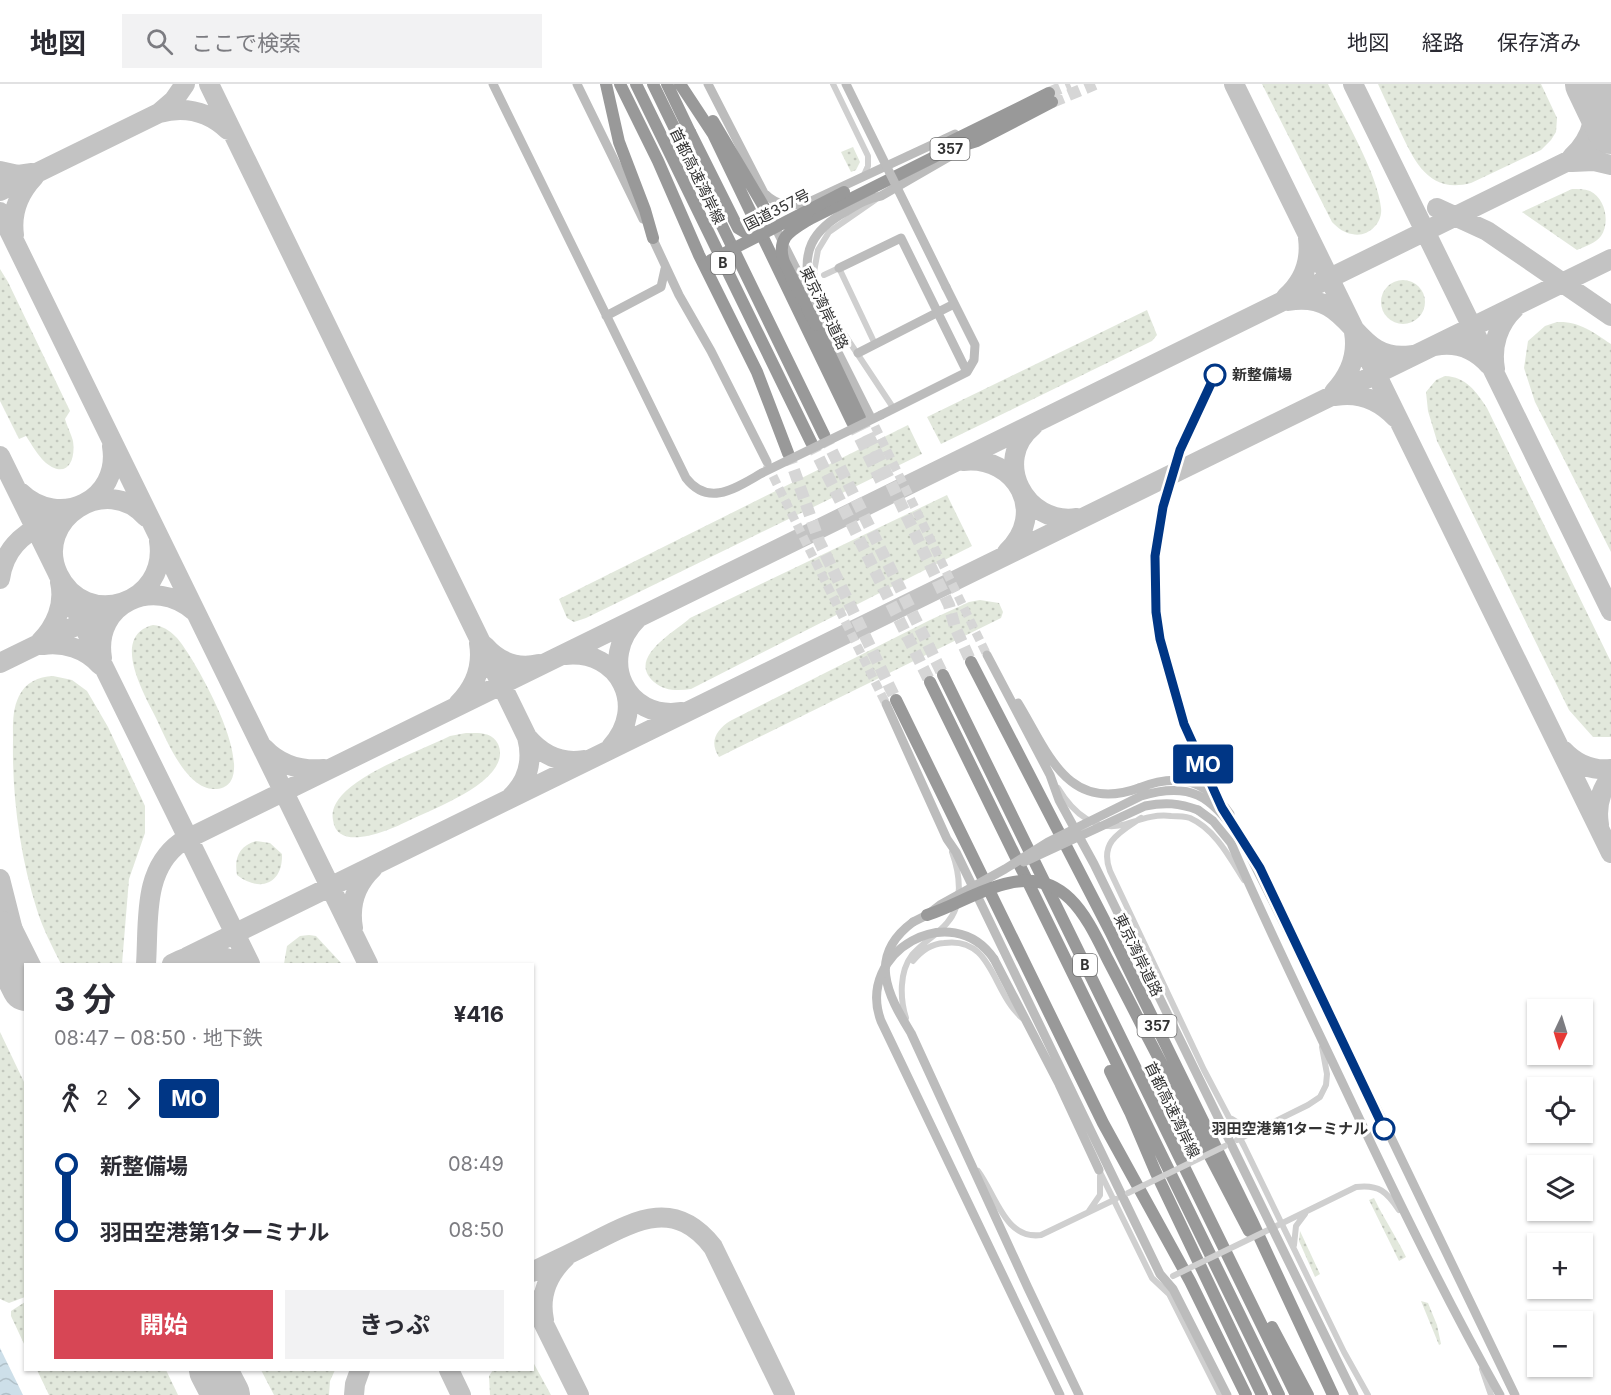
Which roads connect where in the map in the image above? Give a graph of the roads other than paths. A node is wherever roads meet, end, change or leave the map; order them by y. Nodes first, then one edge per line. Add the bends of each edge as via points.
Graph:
1 (493, 84) edge
2 (577, 84) edge
3 (606, 84) edge
4 (620, 84) edge
5 (636, 84) edge
6 (653, 84) edge
7 (667, 84) edge
8 (708, 84) edge
9 (833, 84) edge
10 (846, 84) edge
11 (681, 86) edge
12 (1024, 105) junction
13 (977, 141) junction
14 (742, 152) junction
15 (864, 175) junction
16 (846, 196) junction
17 (881, 196) junction
18 (764, 207) junction
19 (808, 220) junction
20 (781, 224) junction
21 (652, 238) junction
22 (664, 263) junction
23 (705, 266) junction
24 (839, 268) junction
25 (824, 275) dead end
26 (679, 295) junction
27 (954, 304) junction
28 (815, 305) junction
29 (939, 312) junction
30 (607, 317) junction
31 (875, 344) junction
32 (858, 353) junction
33 (967, 372) junction
34 (894, 409) junction
35 (860, 418) junction
36 (824, 435) tunnel mouth
37 (811, 442) tunnel mouth
38 (788, 453) tunnel mouth
39 (767, 462) tunnel mouth
40 (971, 662) tunnel mouth
41 (944, 675) tunnel mouth
42 (930, 682) tunnel mouth
43 (891, 702) joint
44 (1050, 775) junction
45 (1141, 818) junction
46 (1238, 835) junction
47 (947, 839) junction
48 (1005, 869) junction
49 (1255, 897) junction
50 (927, 915) junction
51 (1059, 948) junction
52 (907, 969) junction
53 (1026, 1023) junction
54 (1318, 1032) junction
55 (910, 1033) junction
56 (1228, 1115) junction
57 (1261, 1128) junction
58 (1232, 1143) junction
59 (969, 1158) junction
60 (1099, 1170) junction
61 (1121, 1196) junction
62 (1308, 1210) junction
63 (1087, 1214) junction
64 (1273, 1228) junction
65 (1412, 1229) junction
66 (1295, 1252) junction
67 (1227, 1254) junction
68 (1272, 1264) junction
69 (1169, 1279) junction
70 (1477, 1354) junction
71 (1060, 1395) edge
72 (1079, 1395) edge
73 (1220, 1395) edge
74 (1227, 1395) edge
75 (1246, 1395) edge
76 (1262, 1395) edge
77 (1279, 1395) edge
78 (1296, 1395) edge
79 (1308, 1395) edge
80 (1333, 1395) edge
81 (1354, 1395) edge
82 (1368, 1395) edge
83 (1491, 1395) edge
84 (1500, 1395) edge
85 (1515, 1395) edge

1 - 30 street
2 - 21 street
3 - 21 highway via 619,142
4 - 23 highway
5 - 37 highway, 首都高速湾岸線 / B
6 - 36 highway, 首都高速湾岸線 / B
7 - 20 highway, bridge via 738,228 752,234
8 - 14 street
9 - 15 street via 868,156
10 - 27 street, bridge
11 - 18 highway via 720,130
11 - 35 highway via 713,134
12 - 13 highway, 国道357号 / 357 via 1051,98
12 - 15 street
12 - 16 highway, 国道357号 / 357
13 - 16 highway, 国道357号 / 357
13 - 17 street
14 - 15 street via 764,193 785,205 809,202
14 - 18 street
16 - 19 highway, 国道357号 / 357
16 - 20 highway, 国道357号 / 357, bridge
17 - 28 street via 840,214 815,237 806,262
17 - 32 street via 829,232 815,260 819,296
18 - 28 street
19 - 23 highway, 国道357号 / 357, bridge
19 - 35 highway, 東京湾岸道路 / 357, bridge via 785,236 781,251
20 - 23 highway, 国道357号 / 357, bridge
21 - 22 street
22 - 26 street
22 - 30 street via 661,287
23 - 38 highway via 757,372
24 - 25 street
24 - 29 street via 901,238
24 - 31 street
26 - 30 street via 664,292
26 - 39 street
27 - 29 street
27 - 33 street via 976,352
28 - 35 street
29 - 31 street
29 - 33 street
30 - 34 street, bridge via 686,478 704,492 722,493
31 - 32 street
32 - 34 street
33 - 34 street
40 - 68 highway, 東京湾岸道路 / 357 via 1111,933
41 - 67 highway, 首都高速湾岸線 / B
42 - 51 highway, 首都高速湾岸線 / B
43 - 47 street
43 - 75 highway via 1103,1123 1190,1281
44 - 45 street via 1083,818 1115,826
44 - 46 street, bridge via 989,659 1053,764 1068,780 1098,794 1119,794 1167,779 1197,784 1222,803
44 - 58 street via 1059,800
45 - 49 street via 1188,817 1199,824 1220,843
45 - 56 street via 1115,836 1107,852 1107,865
46 - 48 street, bridge via 1219,809 1204,798 1180,790 1160,791 1083,824
46 - 85 street, bridge
47 - 52 street via 958,873 954,912 914,953
47 - 61 street
48 - 49 street, bridge via 1145,806 1166,802 1198,810 1213,821 1231,843
48 - 50 street, bridge
49 - 54 street
50 - 55 street, bridge via 897,936 885,968 894,1005
50 - 68 highway, bridge via 1007,883 1031,881 1054,888 1071,899 1086,916 1245,1225
51 - 76 highway via 1077,1001
51 - 77 highway, 首都高速湾岸線 / B
52 - 53 street via 931,945 952,942 975,948 1010,1005
52 - 55 street via 901,998
53 - 60 street
53 - 71 street, bridge via 994,959 980,943 963,934 943,931 904,946 887,962 878,983 876,1003 881,1021
54 - 57 street via 1327,1074 1320,1097
54 - 65 street
55 - 59 street
56 - 57 street via 1245,1127
56 - 58 street
57 - 58 street
58 - 61 street, bridge
58 - 64 street
59 - 63 street via 1009,1225 1022,1234 1041,1235
59 - 72 street
60 - 61 street
60 - 63 street via 1100,1195
61 - 63 street
61 - 69 street
61 - 73 street via 1152,1278 1168,1294
62 - 64 street
62 - 65 street via 1356,1187 1371,1187 1388,1194
62 - 66 street via 1296,1226
64 - 66 street
64 - 69 street, bridge
64 - 81 street
65 - 70 street
66 - 82 street
67 - 78 highway, 首都高速湾岸線 / B
67 - 79 highway via 1242,1271
68 - 80 highway, 東京湾岸道路 / 357
69 - 74 street
70 - 83 street
70 - 84 street

